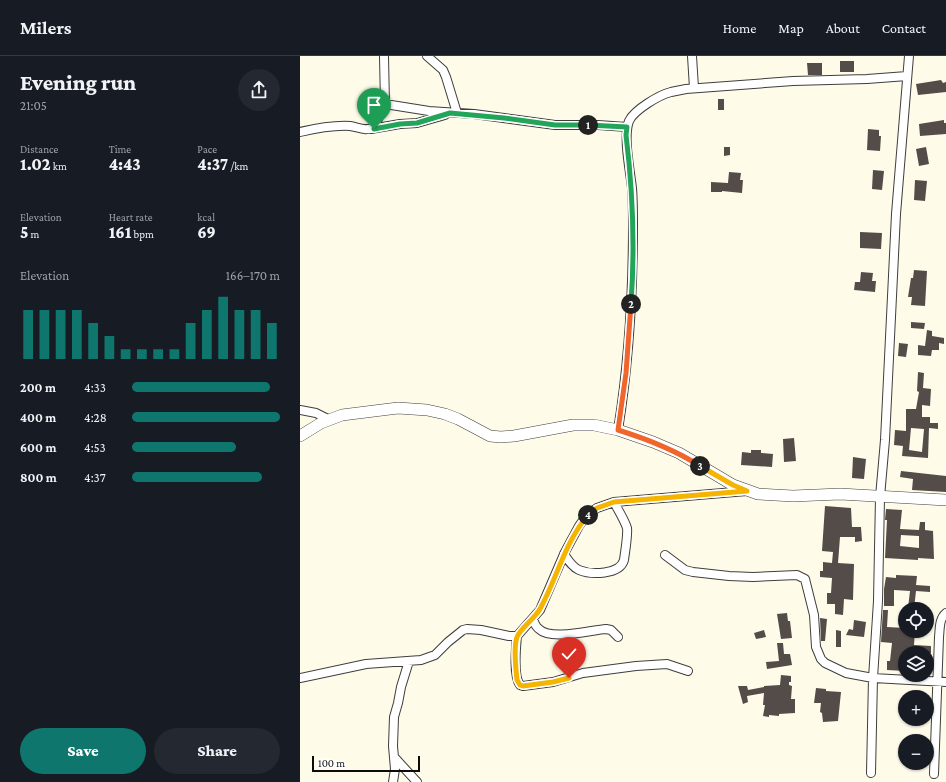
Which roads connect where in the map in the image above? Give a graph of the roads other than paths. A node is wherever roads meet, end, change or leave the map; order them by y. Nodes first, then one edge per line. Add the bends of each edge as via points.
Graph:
1 (384, 56) edge
2 (427, 56) edge
3 (692, 56) edge
4 (909, 56) edge
5 (907, 76) junction
6 (694, 88) junction
7 (385, 104) junction
8 (453, 113) junction
9 (627, 127) junction
10 (371, 129) junction
11 (300, 132) edge
12 (300, 410) edge
13 (330, 420) junction
14 (618, 430) junction
15 (300, 436) edge
16 (747, 491) junction
17 (880, 497) junction
18 (946, 500) edge
19 (614, 502) junction
20 (564, 554) junction
21 (665, 555) dead end
22 (946, 613) edge
23 (533, 618) junction
24 (518, 636) junction
25 (618, 638) dead end
26 (409, 661) junction
27 (688, 671) dead end
28 (300, 678) edge
29 (873, 678) junction
30 (942, 682) edge
31 (395, 758) junction
32 (871, 773) dead end
33 (934, 774) dead end
34 (393, 782) edge
35 (417, 782) edge

1 - 7 street
2 - 8 street via 443,70
3 - 6 street
4 - 5 street
5 - 6 street
5 - 17 street
6 - 9 street via 670,92 646,105 630,119
7 - 8 street
7 - 10 street via 377,124
8 - 9 street via 555,125
8 - 10 street via 417,123
9 - 14 street via 632,190 632,291 626,373
10 - 11 street via 330,125
12 - 13 street via 316,413
13 - 14 street via 352,413 398,408 445,414 490,436 514,436 573,425 594,425
13 - 15 street
14 - 16 street via 679,453
16 - 17 street via 770,496 840,494
16 - 19 street
17 - 18 street
17 - 29 street via 878,601
19 - 20 street via 597,508 586,516
19 - 20 street via 627,532 624,560 619,569 613,572 591,573 578,570
20 - 23 street via 540,610
21 - 29 street via 685,570 693,572 753,577 802,576 807,586 816,646 821,659 846,673
22 - 30 street via 940,621 938,649
23 - 24 street
23 - 25 street via 538,629 546,633 568,634 606,629 612,630
24 - 26 street via 466,629 435,654 421,660
24 - 27 street via 517,680 523,686 553,682 583,673 636,666 667,664
26 - 28 street via 366,664
26 - 31 street via 394,717 392,746
29 - 30 street
29 - 32 street
30 - 33 street
31 - 34 street
31 - 35 street

